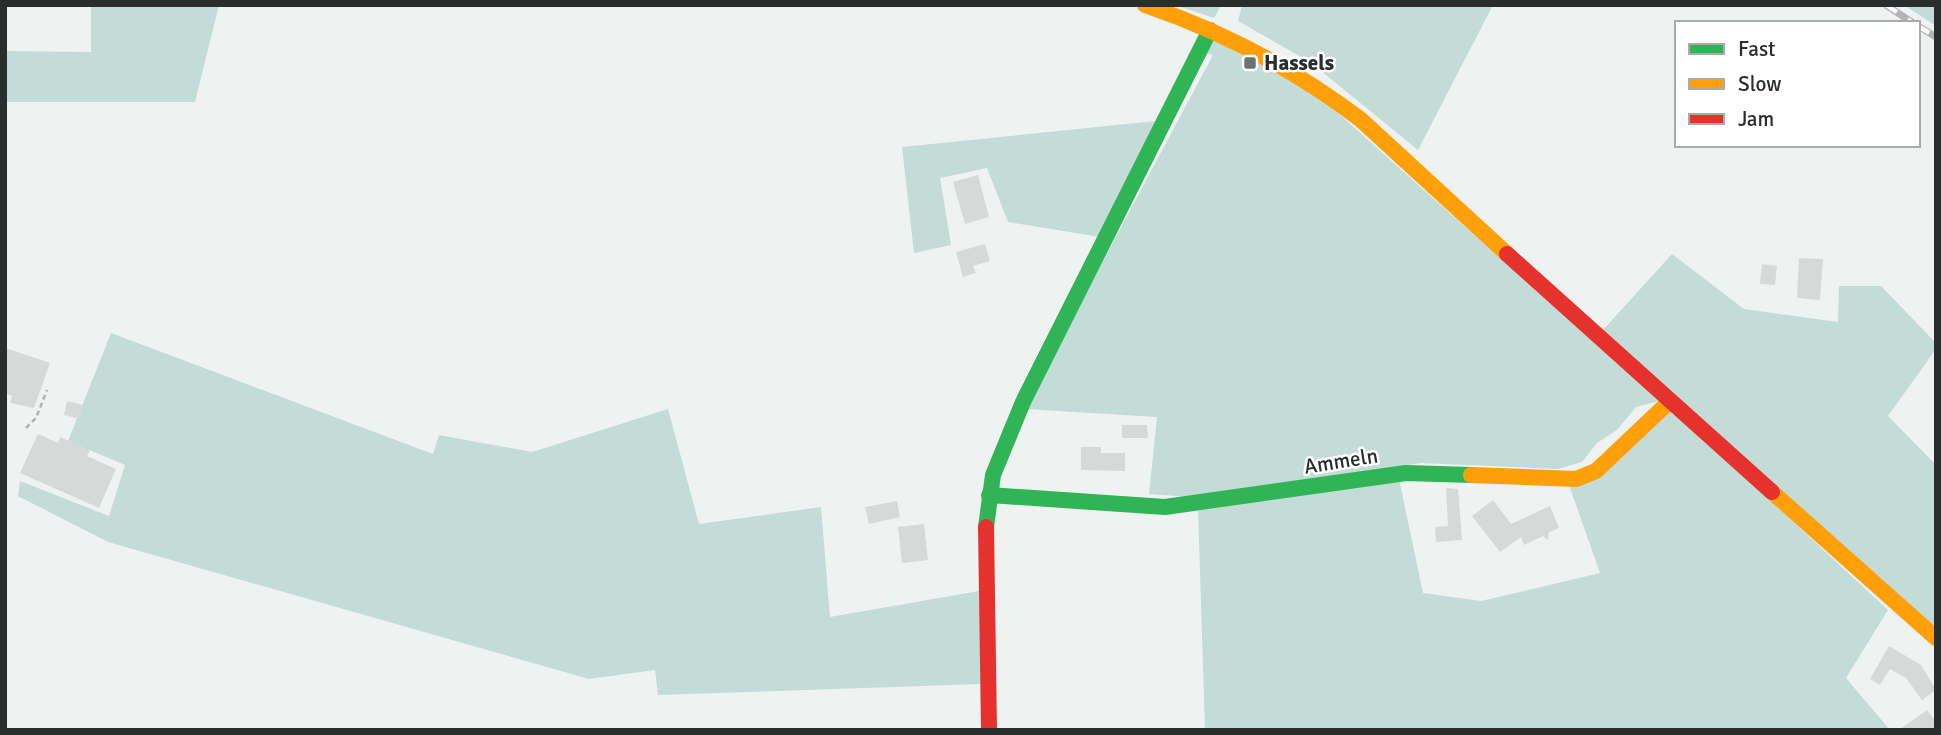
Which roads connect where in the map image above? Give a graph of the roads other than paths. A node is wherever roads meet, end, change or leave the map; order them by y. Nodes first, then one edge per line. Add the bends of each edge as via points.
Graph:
1 (1145, 5) edge
2 (1210, 30) junction
3 (1670, 401) junction
4 (989, 495) junction
5 (1936, 638) edge
6 (989, 730) edge

1 - 2 street
2 - 3 street via 1295,72 1360,119
2 - 4 street via 1023,402 1002,448
3 - 4 street, Ammeln via 1605,464 1576,480 1406,473 1165,507
3 - 5 street
4 - 6 street via 984,542

